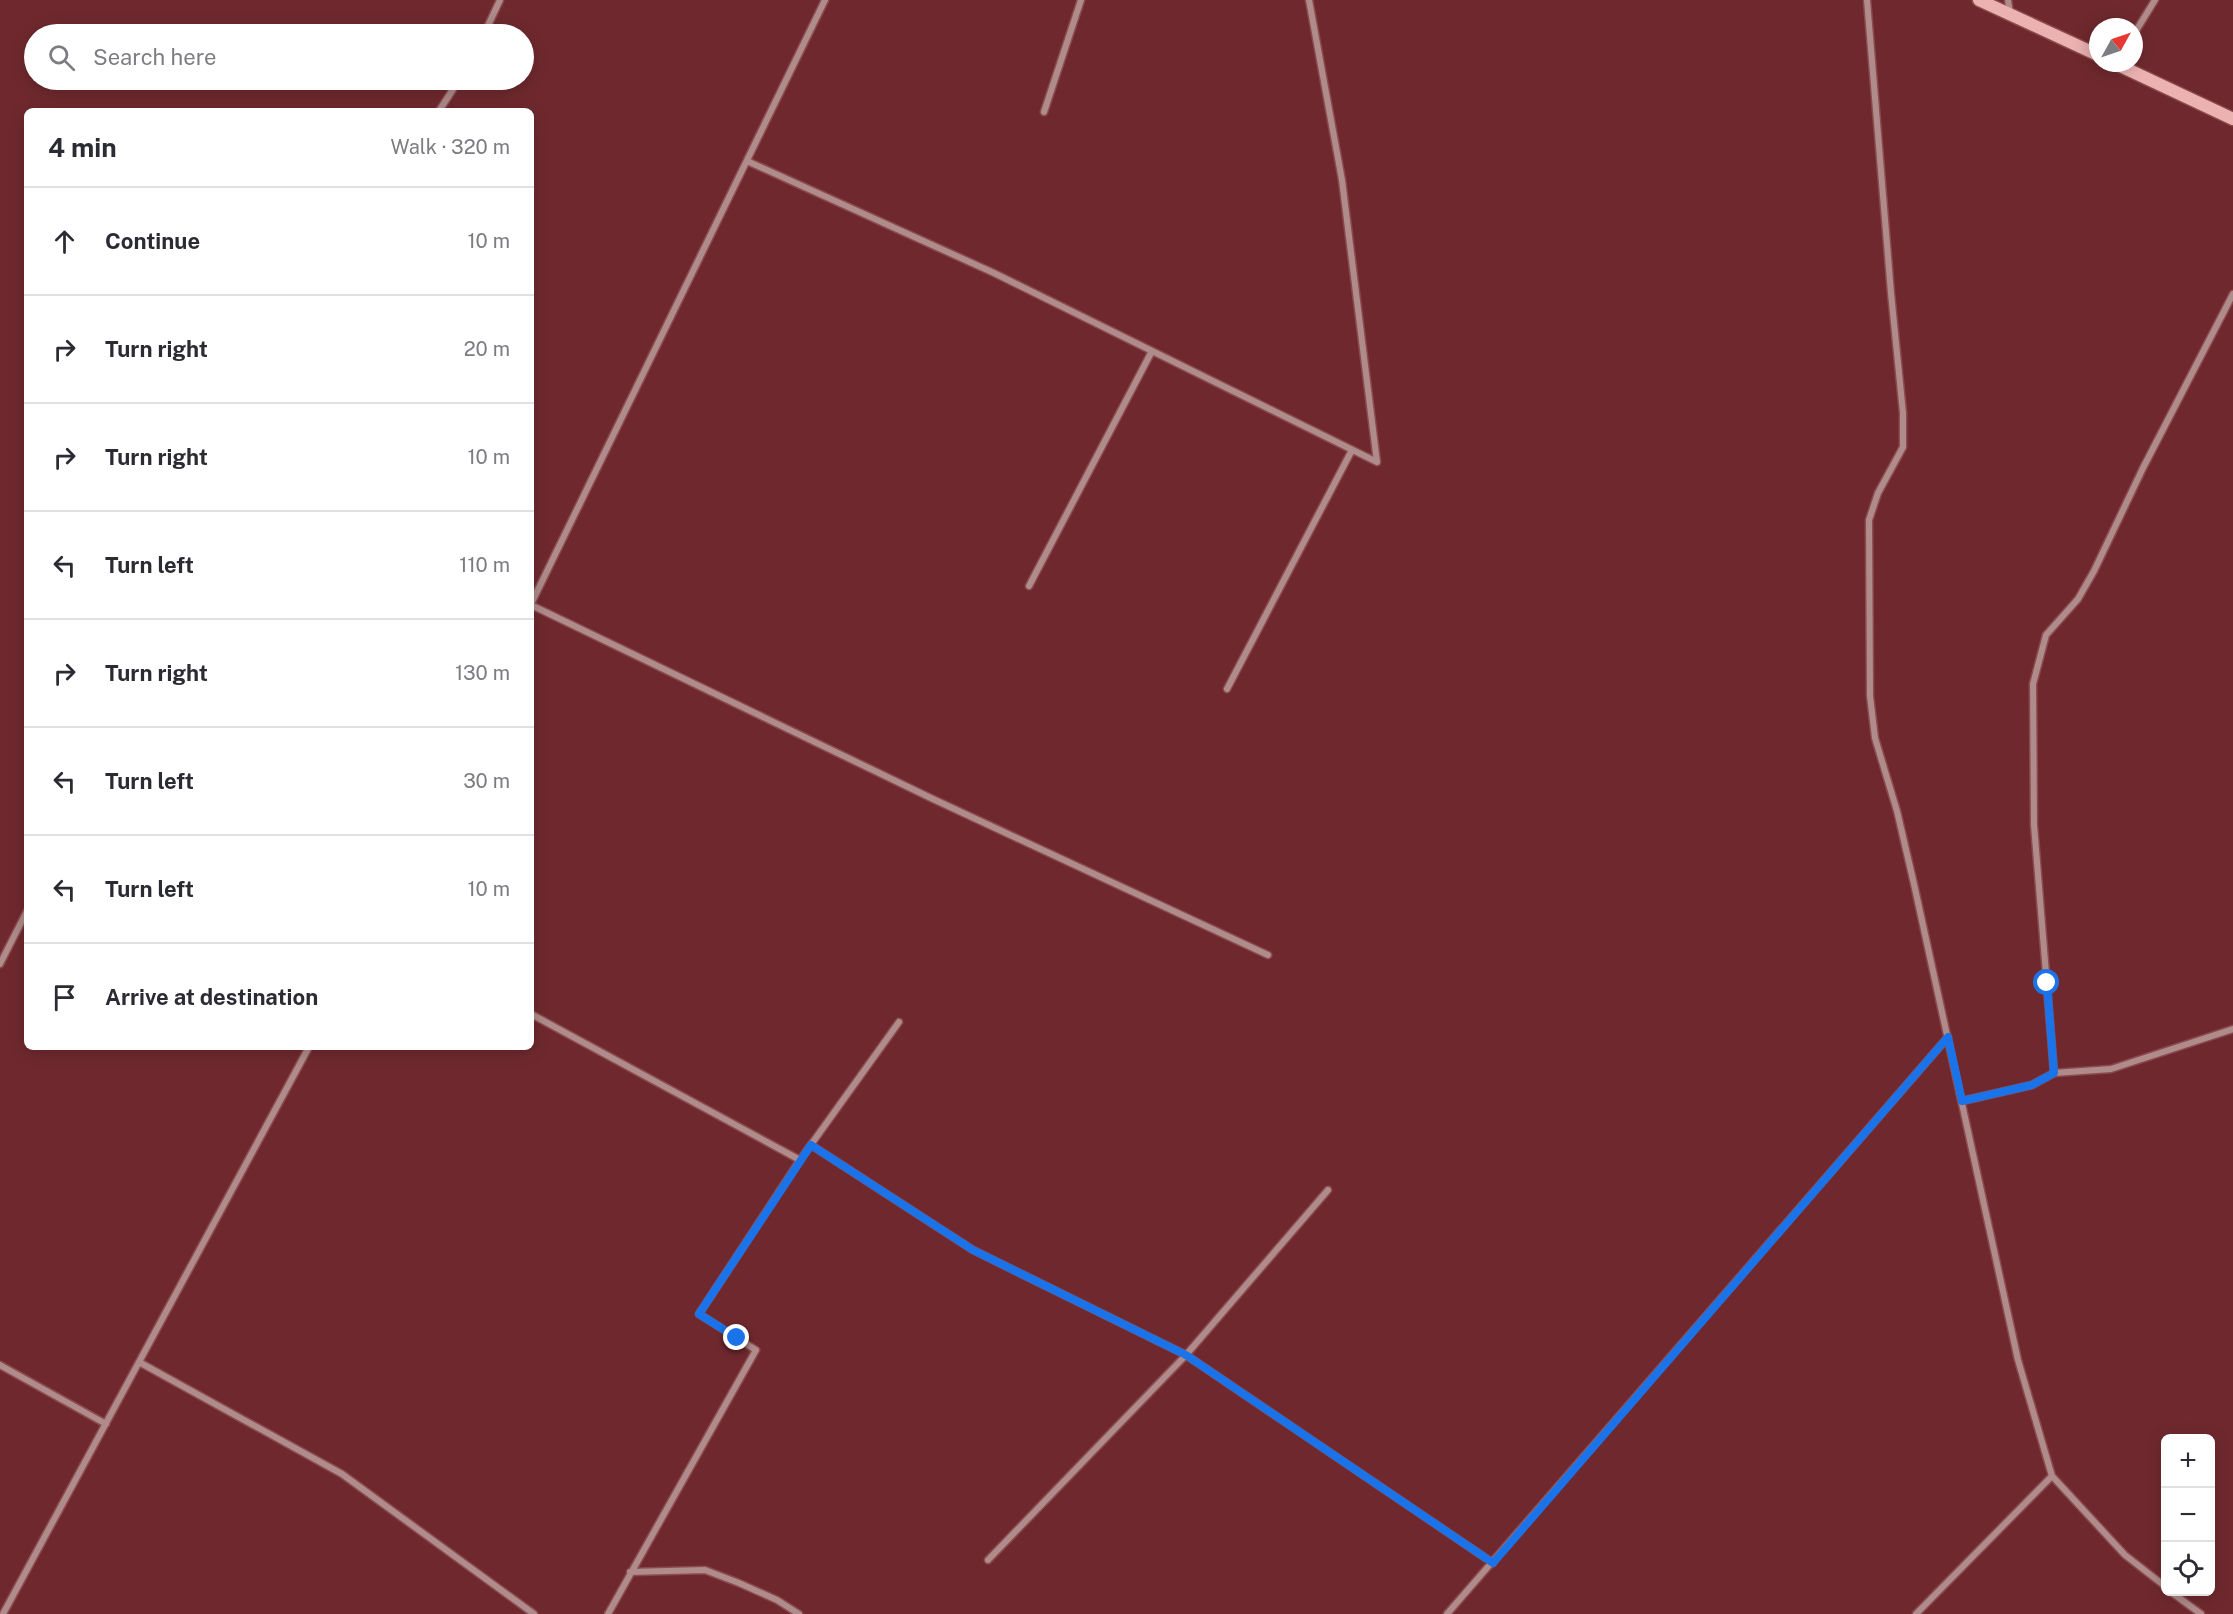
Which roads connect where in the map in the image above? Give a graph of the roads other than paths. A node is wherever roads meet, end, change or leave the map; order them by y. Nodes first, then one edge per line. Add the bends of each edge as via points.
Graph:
1 (500, 0) edge
2 (825, 0) edge
3 (1081, 0) edge
4 (1309, 0) edge
5 (1867, 0) edge
6 (1979, 0) edge
7 (2008, 0) edge
8 (2156, 0) edge
9 (2010, 14) junction
10 (2143, 20) edge
11 (489, 24) edge
12 (2089, 52) edge
13 (2134, 72) edge
14 (453, 90) edge
15 (441, 108) edge
16 (1044, 112) dead end
17 (2233, 119) edge
18 (747, 161) junction
19 (2233, 294) edge
20 (1152, 351) junction
21 (1352, 450) junction
22 (1029, 586) dead end
23 (534, 599) edge
24 (534, 606) edge
25 (1227, 689) dead end
26 (24, 917) edge
27 (1268, 955) dead end
28 (0, 964) edge
29 (534, 1016) edge
30 (899, 1022) dead end
31 (2233, 1029) edge
32 (1948, 1037) junction
33 (307, 1050) edge
34 (2054, 1073) junction
35 (1962, 1101) junction
36 (811, 1145) junction
37 (800, 1160) junction
38 (1328, 1190) dead end
39 (1186, 1355) junction
40 (139, 1362) junction
41 (0, 1365) edge
42 (106, 1424) junction
43 (2052, 1476) junction
44 (988, 1560) dead end
45 (1493, 1563) junction
46 (630, 1572) junction
47 (2161, 1583) edge
48 (2176, 1596) edge
49 (3, 1614) edge
50 (534, 1614) edge
51 (608, 1614) edge
52 (800, 1614) edge
53 (1447, 1614) edge
54 (1916, 1614) edge
55 (2201, 1614) edge

1 - 11 street
2 - 18 street
3 - 16 street
4 - 21 street via 1342,180 1377,462
5 - 32 street via 1903,424 1903,447 1878,493 1869,520 1870,696 1875,738 1897,811
6 - 9 main road
7 - 9 street
8 - 10 street
9 - 12 main road
13 - 17 main road
14 - 15 street
18 - 20 street via 994,273
18 - 23 street
19 - 34 street via 2094,571 2078,599 2046,635 2033,684 2034,825
20 - 21 street
20 - 22 street
21 - 25 street
24 - 27 street
26 - 28 street
29 - 37 street
30 - 36 street
31 - 34 street via 2111,1069
32 - 35 street
32 - 45 street
33 - 40 street
34 - 35 street via 2032,1085
35 - 43 street via 2018,1360
36 - 37 street
36 - 39 street via 973,1250
37 - 46 street via 699,1314 756,1350
38 - 39 street
39 - 44 street
39 - 45 street
40 - 42 street
40 - 50 street via 342,1474
41 - 42 street
42 - 49 street
43 - 47 street via 2125,1555
43 - 54 street
45 - 53 street
46 - 51 street
46 - 52 street via 705,1570 777,1600
48 - 55 street

